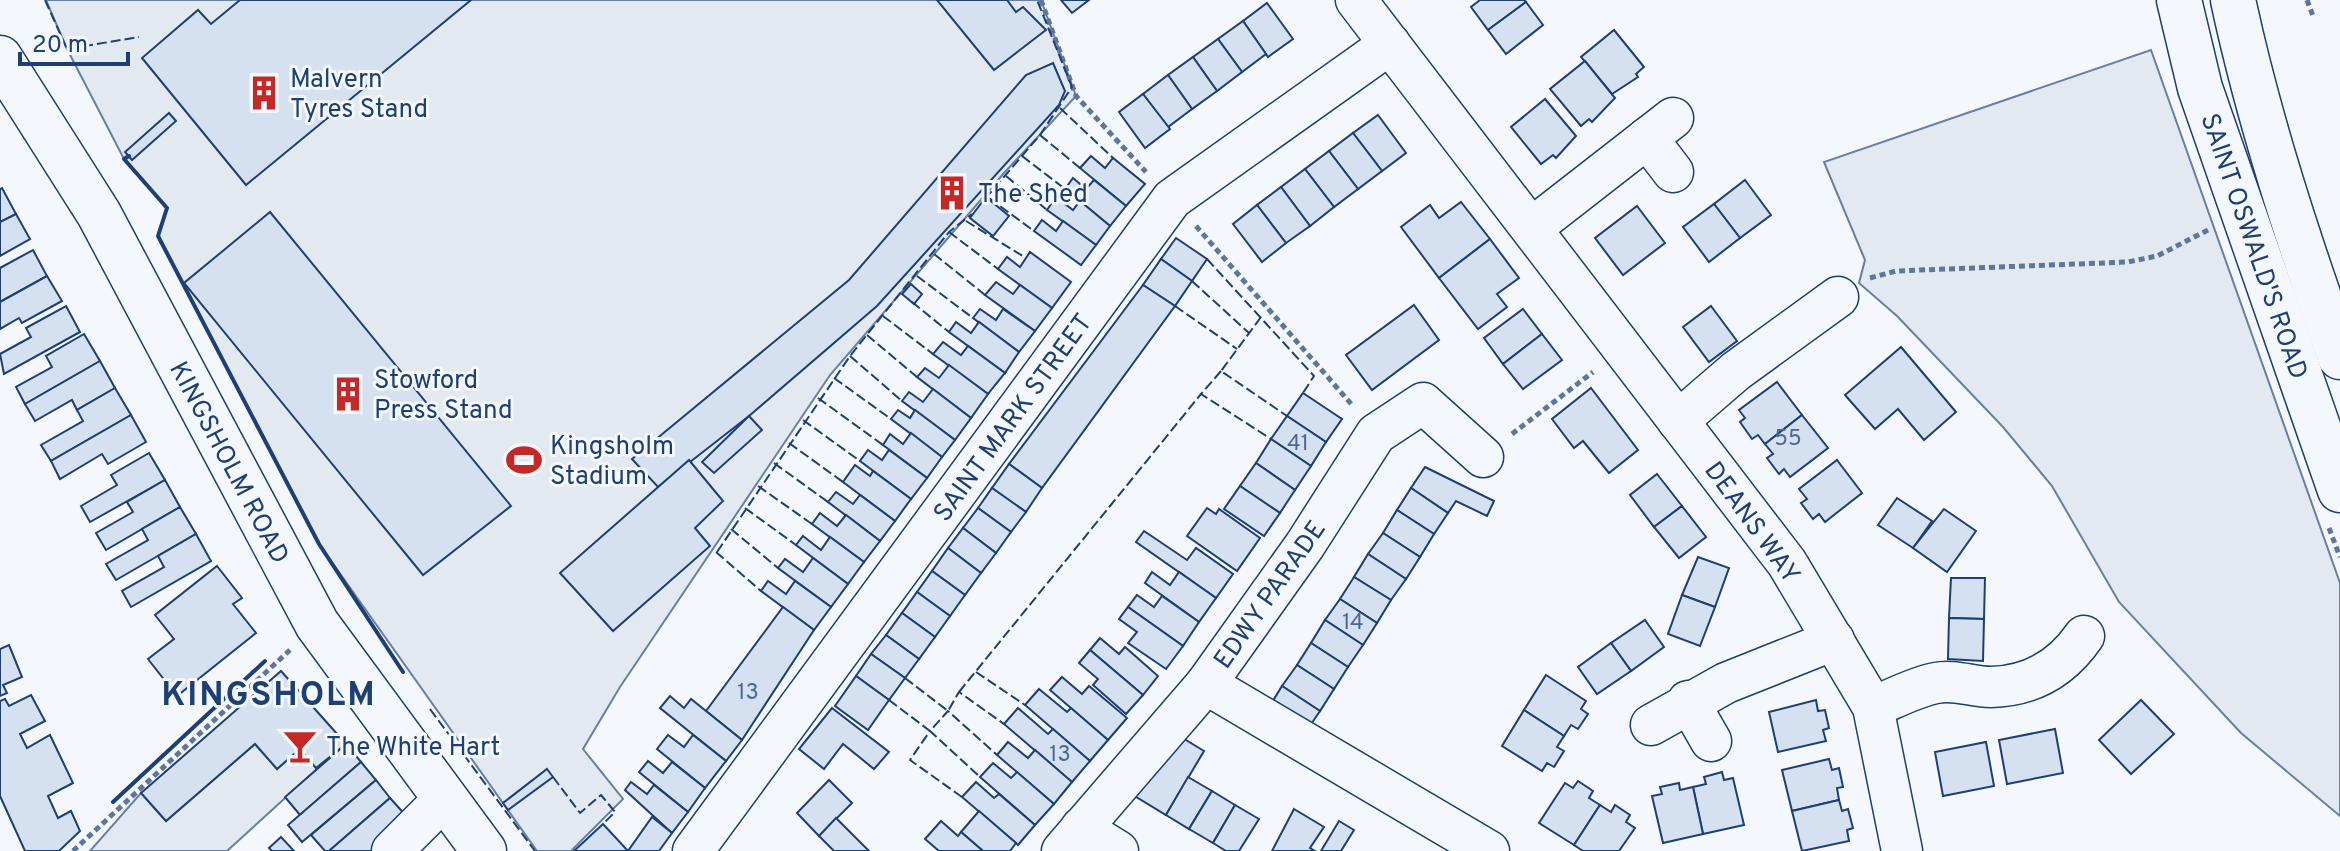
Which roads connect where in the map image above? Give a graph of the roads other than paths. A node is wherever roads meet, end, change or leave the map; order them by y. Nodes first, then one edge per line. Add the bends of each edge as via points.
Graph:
1 (1356, 0) edge
2 (2179, 0) edge
3 (2233, 0) edge
4 (1390, 44) junction
5 (0, 58) edge
6 (1673, 172) dead end
7 (1533, 227) junction
8 (1838, 297) road end
9 (2340, 357) edge
10 (1678, 421) junction
11 (1483, 457) road end
12 (2340, 490) edge
13 (2084, 636) dead end
14 (1834, 640) junction
15 (1206, 684) junction
16 (1688, 701) junction
17 (1873, 707) junction
18 (1651, 725) dead end
19 (1711, 741) dead end
20 (445, 798) junction
21 (1072, 840) edge
22 (392, 851) edge
23 (484, 851) edge
24 (693, 851) edge
25 (1118, 851) edge
26 (1489, 851) edge
27 (1902, 851) edge

1 - 4 street, DEANS WAY
2 - 12 main road, SAINT OSWALD'S ROAD via 2200,88
3 - 9 main road, SAINT OSWALD'S ROAD via 2286,197
4 - 7 street, DEANS WAY
4 - 24 street, SAINT MARK STREET via 1172,199
5 - 20 main road, KINGSHOLM ROAD via 99,214 317,624
6 - 7 street via 1660,128
7 - 10 street, DEANS WAY
8 - 10 street
10 - 14 street, DEANS WAY via 1787,563
11 - 15 street, EDWY PARADE via 1423,403 1376,434
13 - 17 street via 2071,655 2048,672 2019,683 1936,683
14 - 16 street
14 - 17 street, DEANS WAY
15 - 21 street, EDWY PARADE
15 - 26 street
16 - 18 street
16 - 19 street
17 - 27 street, DEANS WAY
20 - 22 street
20 - 23 main road, KINGSHOLM ROAD
21 - 25 street

